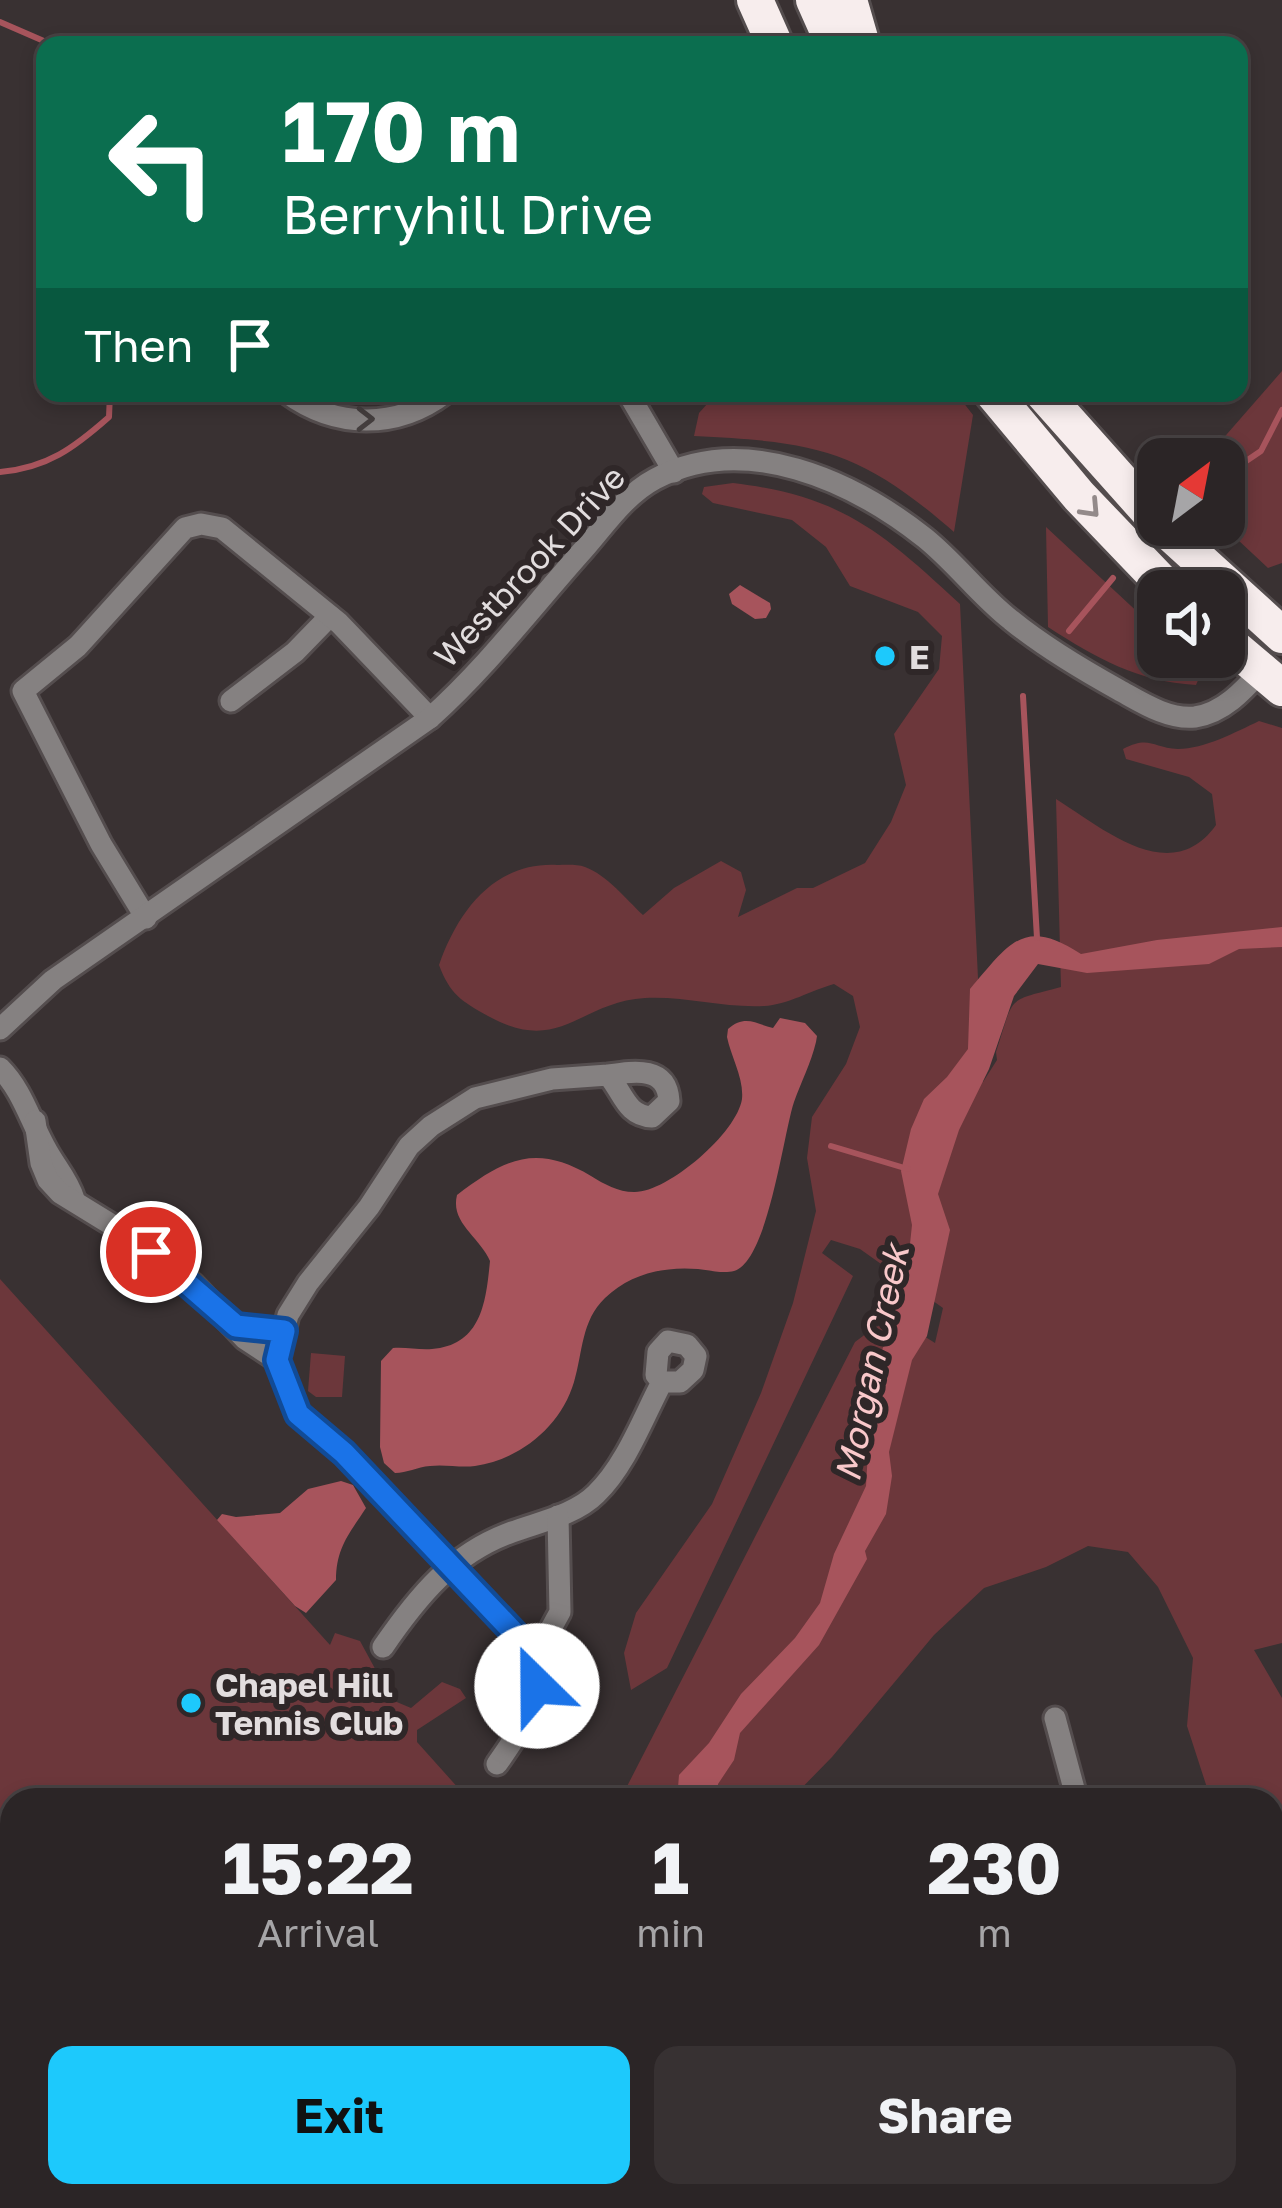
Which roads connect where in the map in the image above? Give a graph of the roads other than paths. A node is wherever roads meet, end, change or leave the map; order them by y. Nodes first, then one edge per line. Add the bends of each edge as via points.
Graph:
1 (755, 0) edge
2 (772, 0) edge
3 (814, 0) edge
4 (849, 0) edge
5 (771, 36) edge
6 (788, 36) edge
7 (830, 36) edge
8 (859, 36) edge
9 (302, 402) edge
10 (429, 402) edge
11 (633, 402) edge
12 (1001, 402) edge
13 (1051, 402) edge
14 (674, 472) junction
15 (1137, 499) edge
16 (1183, 546) edge
17 (1154, 570) edge
18 (330, 616) junction
19 (1245, 631) edge
20 (1282, 635) edge
21 (1245, 651) edge
22 (1277, 670) edge
23 (231, 701) dead end
24 (430, 718) junction
25 (146, 918) junction
26 (0, 1029) edge
27 (0, 1068) edge
28 (608, 1075) dead end
29 (236, 1326) junction
30 (284, 1331) junction
31 (277, 1360) junction
32 (662, 1382) dead end
33 (558, 1516) junction
34 (448, 1565) junction
35 (383, 1647) dead end
36 (536, 1656) junction
37 (1054, 1718) dead end
38 (497, 1764) dead end
39 (1074, 1788) edge

1 - 5 highway
2 - 6 highway
3 - 7 highway
4 - 8 highway
9 -> 10 street via 364,422
11 - 14 street
12 -> 17 highway
13 - 15 highway
14 - 22 street, Westbrook Drive via 751,460 845,488 929,541 1046,646 1175,716 1224,705
14 - 24 street, Westbrook Drive via 634,492
16 - 20 highway
18 - 23 street
18 - 24 street
18 - 25 street via 222,528 201,524 176,536 78,646 23,692
19 - 22 highway
21 - 22 highway
24 - 25 street, Westbrook Drive
25 - 26 street, Westbrook Drive via 52,980
27 - 29 street via 34,1120 47,1180 130,1235
28 - 30 street via 536,1082 451,1110 409,1146 308,1283
29 - 30 street
29 - 31 street
30 - 31 street
31 - 34 street via 298,1414
32 - 33 street via 595,1496
33 - 34 street
33 - 36 street via 560,1612
34 - 35 street
34 - 36 street
36 - 38 street via 531,1711
37 - 39 street

